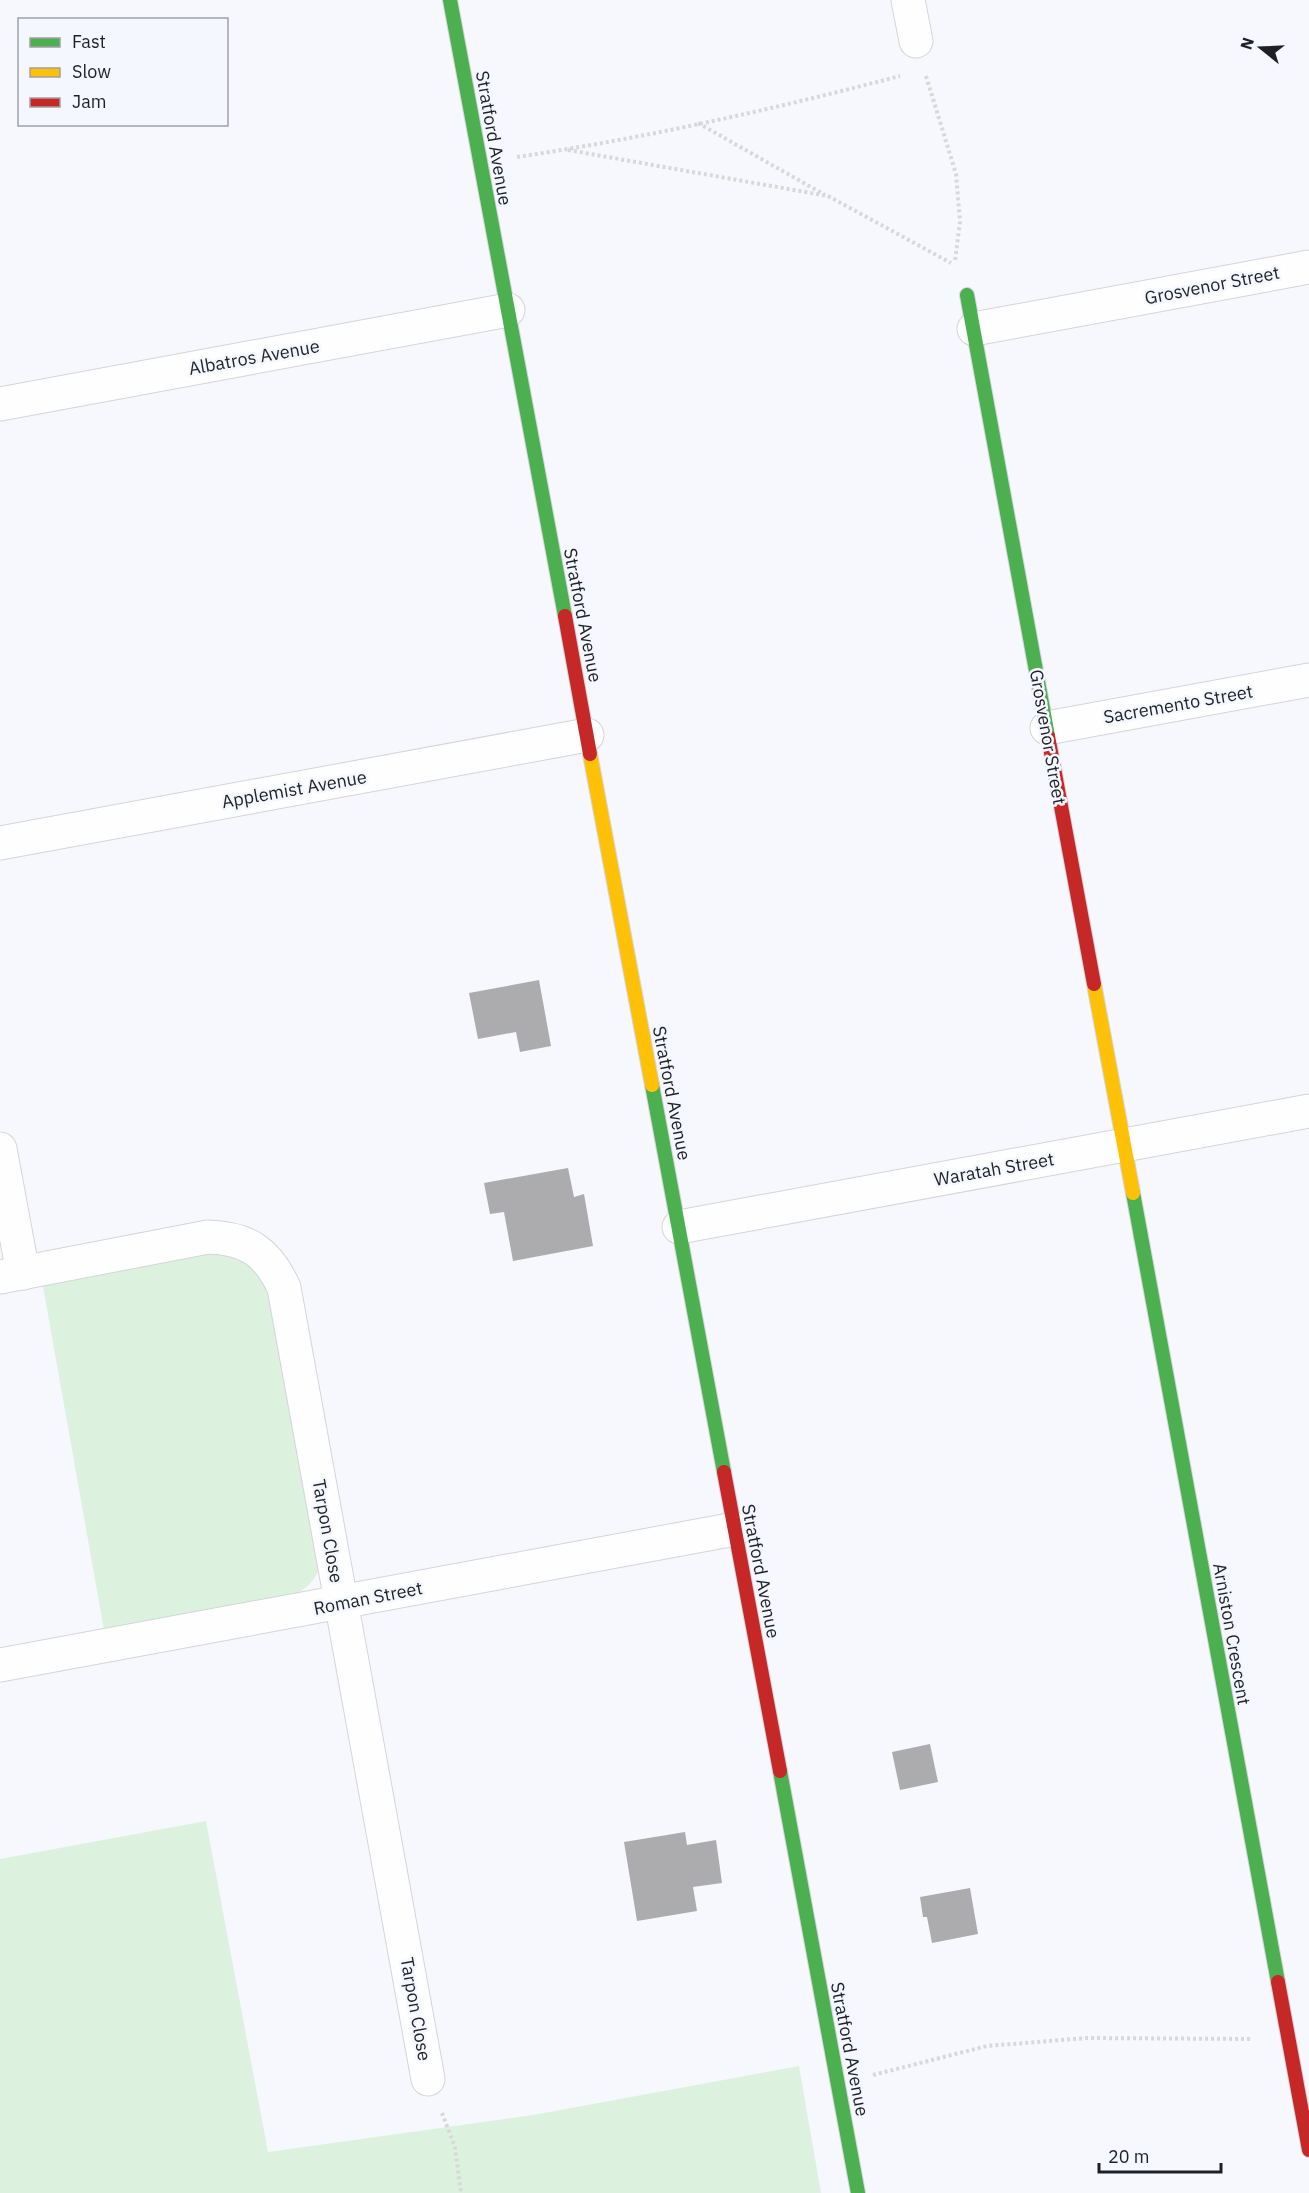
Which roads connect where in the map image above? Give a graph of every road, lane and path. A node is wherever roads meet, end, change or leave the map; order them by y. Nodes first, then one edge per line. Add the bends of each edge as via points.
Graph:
1 (450, 0) edge
2 (908, 0) edge
3 (920, 56) junction
4 (698, 123) junction
5 (564, 150) junction
6 (481, 162) junction
7 (828, 196) junction
8 (1309, 267) edge
9 (967, 295) dead end
10 (508, 310) junction
11 (974, 329) junction
12 (0, 404) edge
13 (1309, 680) edge
14 (1047, 728) junction
15 (587, 735) junction
16 (0, 843) edge
17 (1309, 1111) edge
18 (1124, 1145) junction
19 (0, 1149) edge
20 (679, 1227) junction
21 (11, 1275) edge
22 (735, 1529) junction
23 (341, 1603) junction
24 (0, 1665) edge
25 (1288, 2039) junction
26 (428, 2079) joint
27 (838, 2084) junction
28 (1307, 2129) edge
29 (1309, 2150) edge
30 (461, 2193) edge
31 (858, 2193) edge

1 - 6 street, Stratford Avenue
2 - 3 street
3 - 4 path via 780,108
3 - 7 path via 956,174 960,222 954,265
4 - 5 path
4 - 7 path
5 - 6 path
5 - 7 path
6 - 10 street, Stratford Avenue
8 - 11 street, Grosvenor Street
9 - 11 street, Grosvenor Street
10 - 12 street, Albatros Avenue
10 - 15 street, Stratford Avenue
11 - 14 street, Grosvenor Street
13 - 14 street, Sacremento Street
14 - 18 street, Grosvenor Street
15 - 16 street, Applemist Avenue
15 - 20 street, Stratford Avenue
17 - 18 street, Waratah Street
18 - 20 street, Waratah Street
18 - 25 street, Arniston Crescent
19 - 21 street
20 - 22 street, Stratford Avenue
21 - 23 street, Tarpon Close via 208,1237 243,1242 269,1261 284,1287
22 - 23 street, Roman Street
22 - 27 street, Stratford Avenue
23 - 24 street, Roman Street
23 - 26 street, Tarpon Close
25 - 27 path via 1087,2038 987,2046
25 - 28 street, Arniston Crescent
26 - 30 path via 455,2147
27 - 31 street, Stratford Avenue
28 - 29 street, Arniston Crescent

